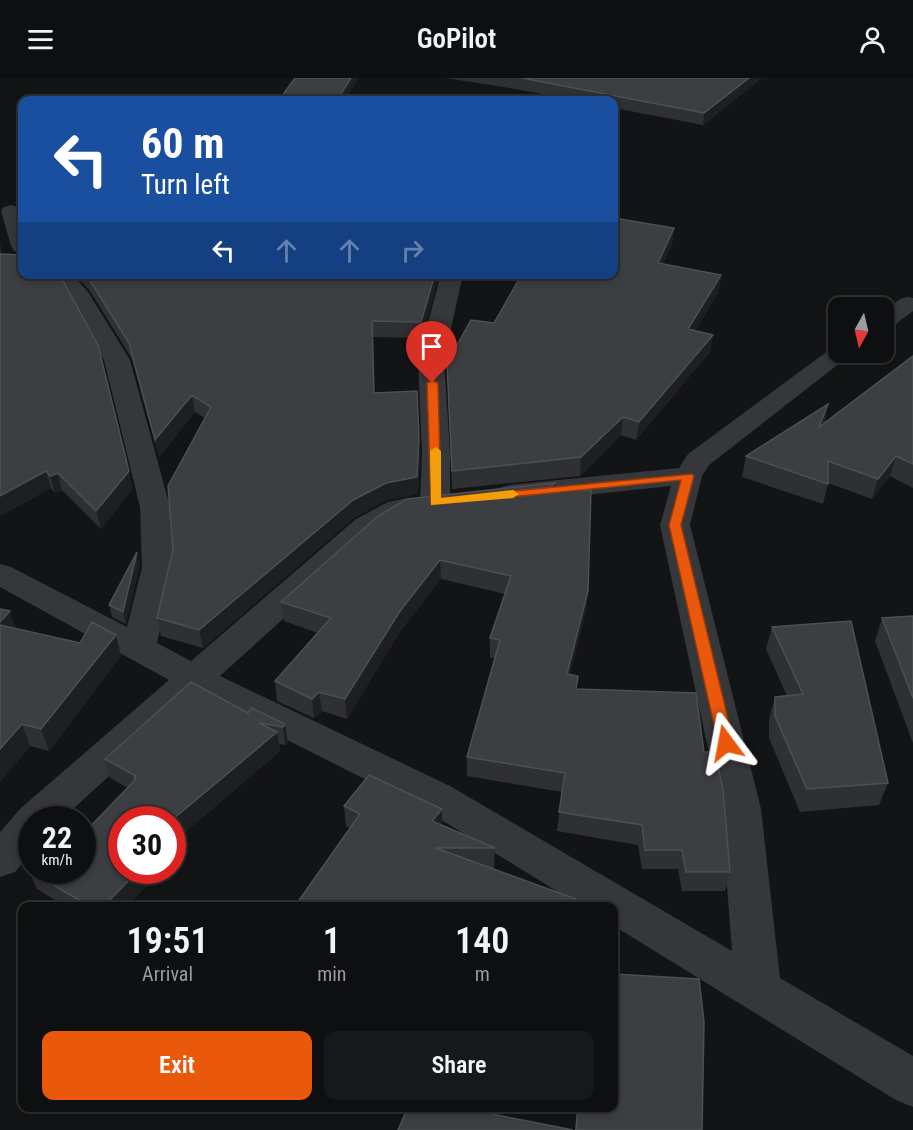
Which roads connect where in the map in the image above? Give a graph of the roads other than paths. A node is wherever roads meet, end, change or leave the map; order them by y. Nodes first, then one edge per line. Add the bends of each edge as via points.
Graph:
1 (11, 211) dead end
2 (18, 233) edge
3 (64, 279) edge
4 (451, 279) edge
5 (908, 304) dead end
6 (894, 314) edge
7 (828, 362) edge
8 (688, 476) junction
9 (458, 500) junction
10 (0, 574) edge
11 (139, 648) junction
12 (194, 678) junction
13 (50, 806) edge
14 (18, 840) edge
15 (0, 860) edge
16 (611, 902) edge
17 (618, 906) edge
18 (758, 990) junction
19 (913, 1083) edge

1 - 2 street
3 - 11 street via 77,292 117,360 155,507 158,568
4 - 9 street via 431,360 436,453
5 - 6 street
7 - 8 street via 698,460
8 - 9 street
8 - 18 street via 675,525 741,809
9 - 12 street via 399,508 367,526
10 - 11 street
11 - 12 street
12 - 13 street
12 - 16 street via 436,797
14 - 15 street
17 - 18 street
18 - 19 street

